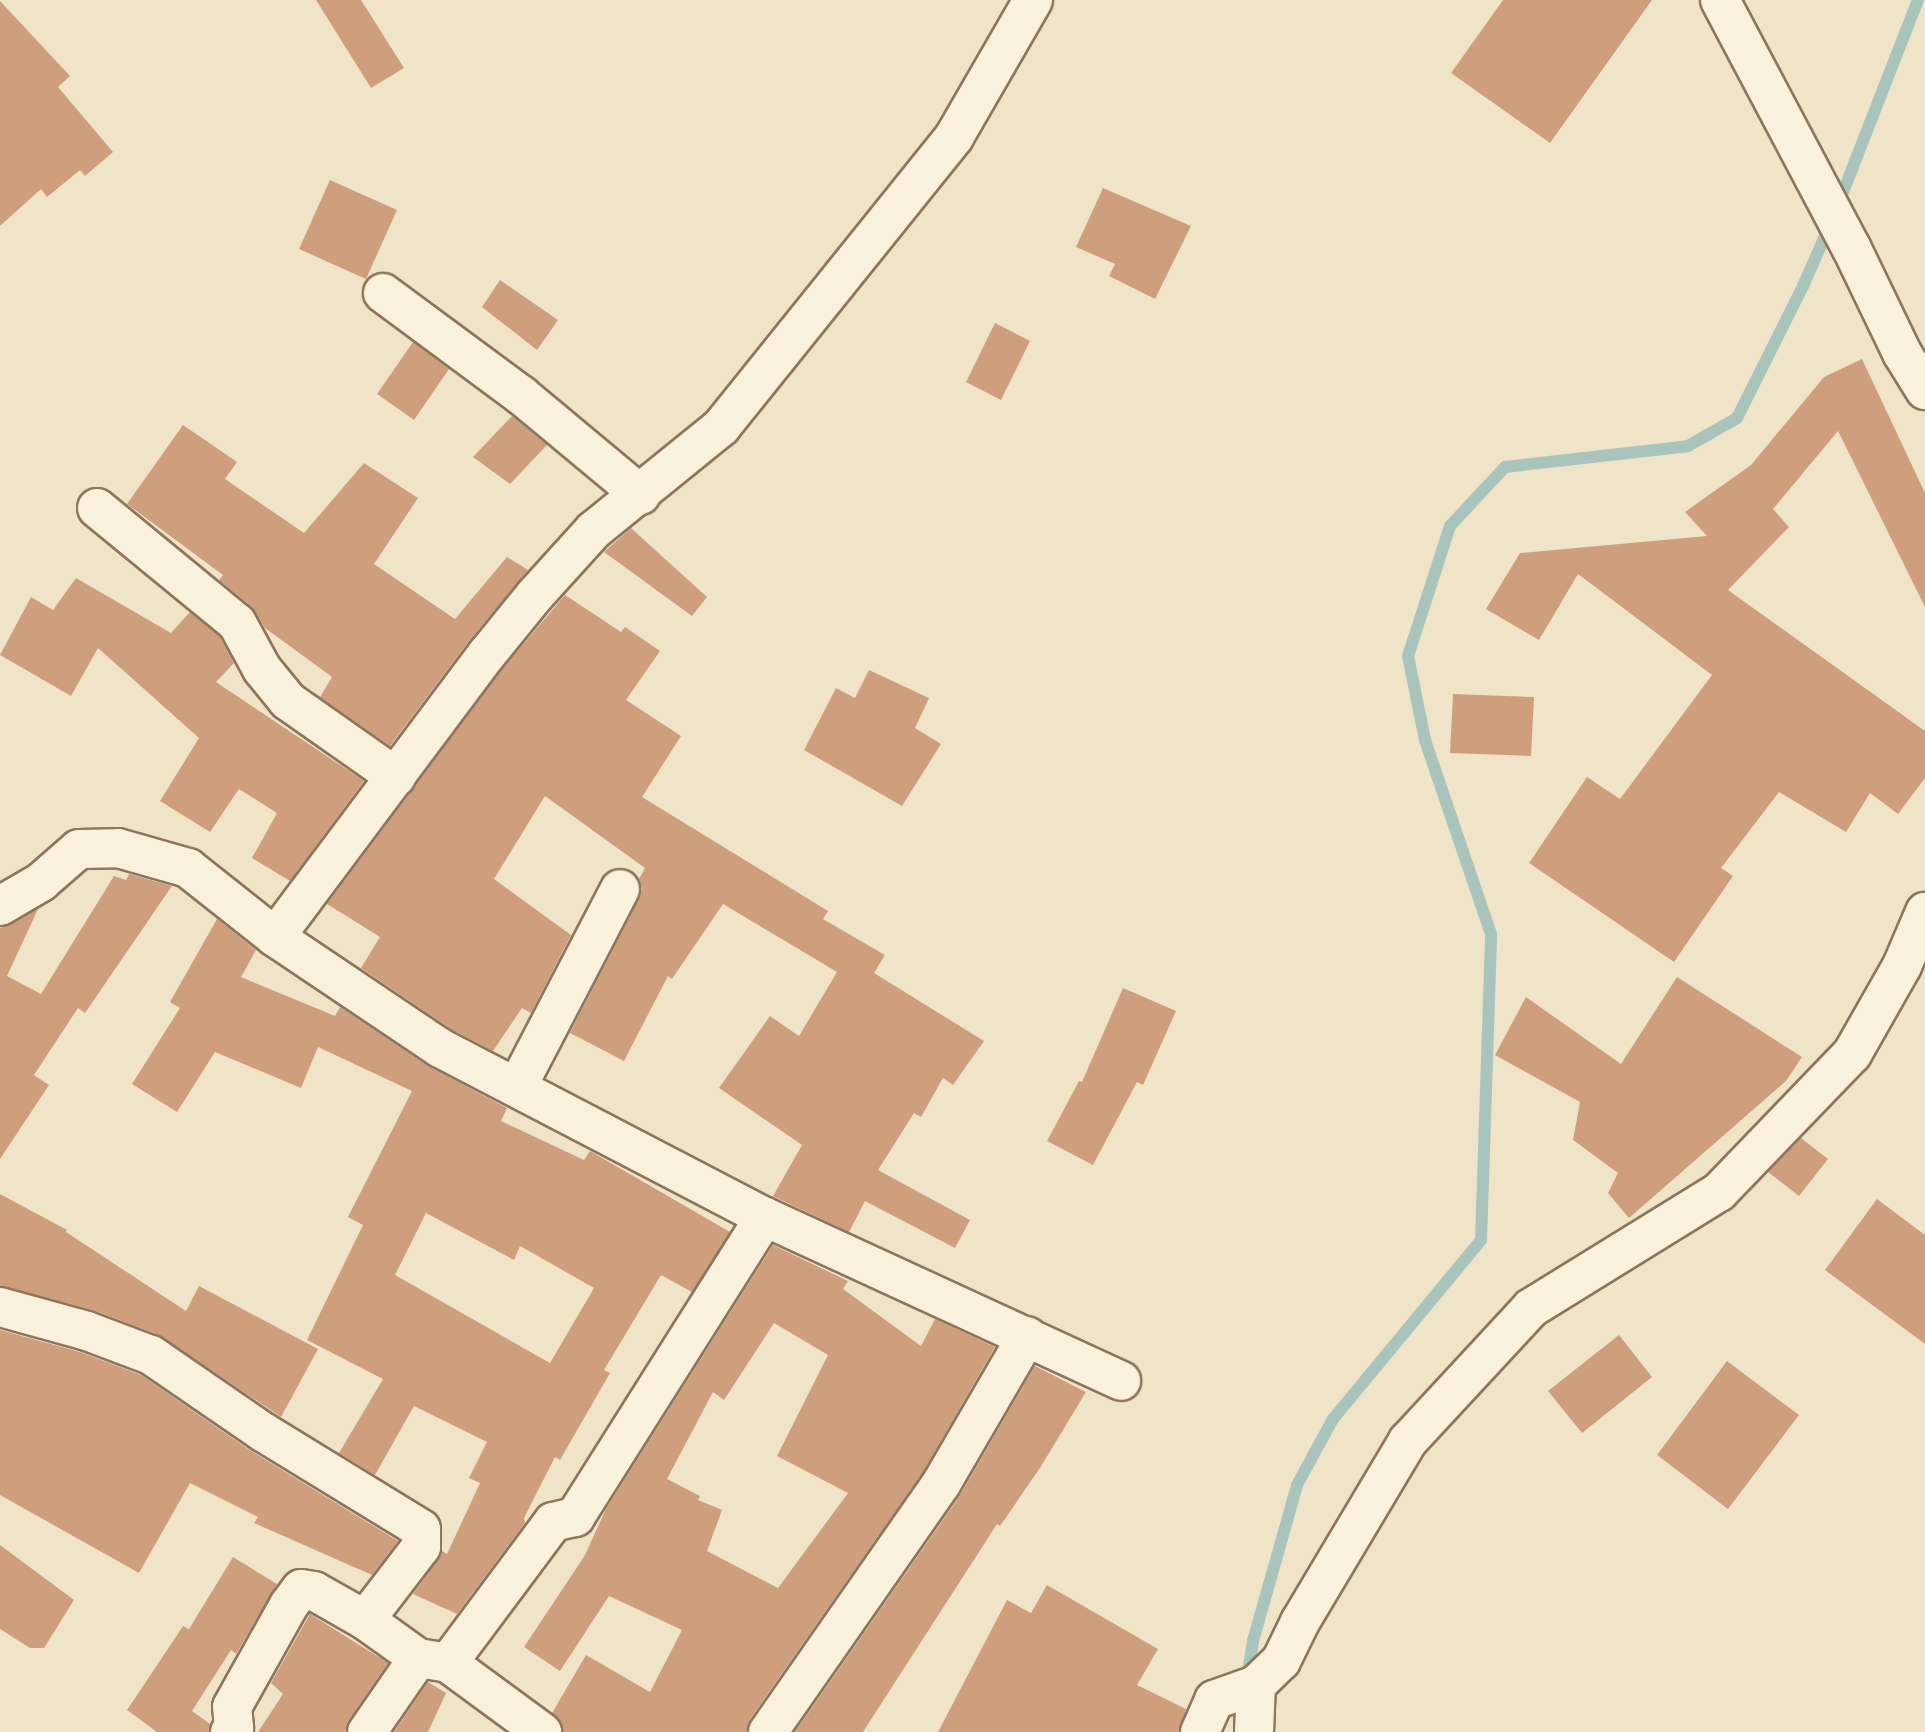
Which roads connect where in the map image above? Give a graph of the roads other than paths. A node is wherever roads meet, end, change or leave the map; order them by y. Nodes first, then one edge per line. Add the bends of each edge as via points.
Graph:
1 (1033, 0) edge
2 (1720, 0) edge
3 (383, 293) dead end
4 (1925, 390) edge
5 (641, 495) junction
6 (97, 508) dead end
7 (396, 777) junction
8 (620, 889) dead end
9 (0, 906) edge
10 (1925, 912) edge
11 (275, 937) junction
12 (517, 1087) junction
13 (765, 1217) junction
14 (0, 1307) edge
15 (1027, 1336) junction
16 (1121, 1381) dead end
17 (365, 1620) junction
18 (433, 1661) junction
19 (1256, 1685) junction
20 (1207, 1716) edge
21 (230, 1732) edge
22 (367, 1732) edge
23 (542, 1732) edge
24 (768, 1732) edge
25 (1254, 1732) edge

1 - 5 street via 954,137 721,427
2 - 4 street
3 - 5 street via 521,395
5 - 7 street via 594,530 535,595
6 - 7 street via 237,623 262,669 288,701
7 - 11 street
8 - 12 street
9 - 11 street via 41,881 79,849 118,848 188,868
10 - 19 street via 1902,965 1852,1054 1719,1192 1531,1308 1408,1441 1300,1622 1282,1661
11 - 12 street via 440,1048
12 - 13 street
13 - 15 street
13 - 18 street via 575,1517 553,1522
14 - 17 street via 151,1355 263,1432 421,1529 421,1547
15 - 16 street
15 - 24 street via 942,1485
17 - 18 street
17 - 21 street via 314,1591 301,1589 232,1707 234,1728
18 - 22 street
18 - 23 street
19 - 20 street
19 - 25 street

